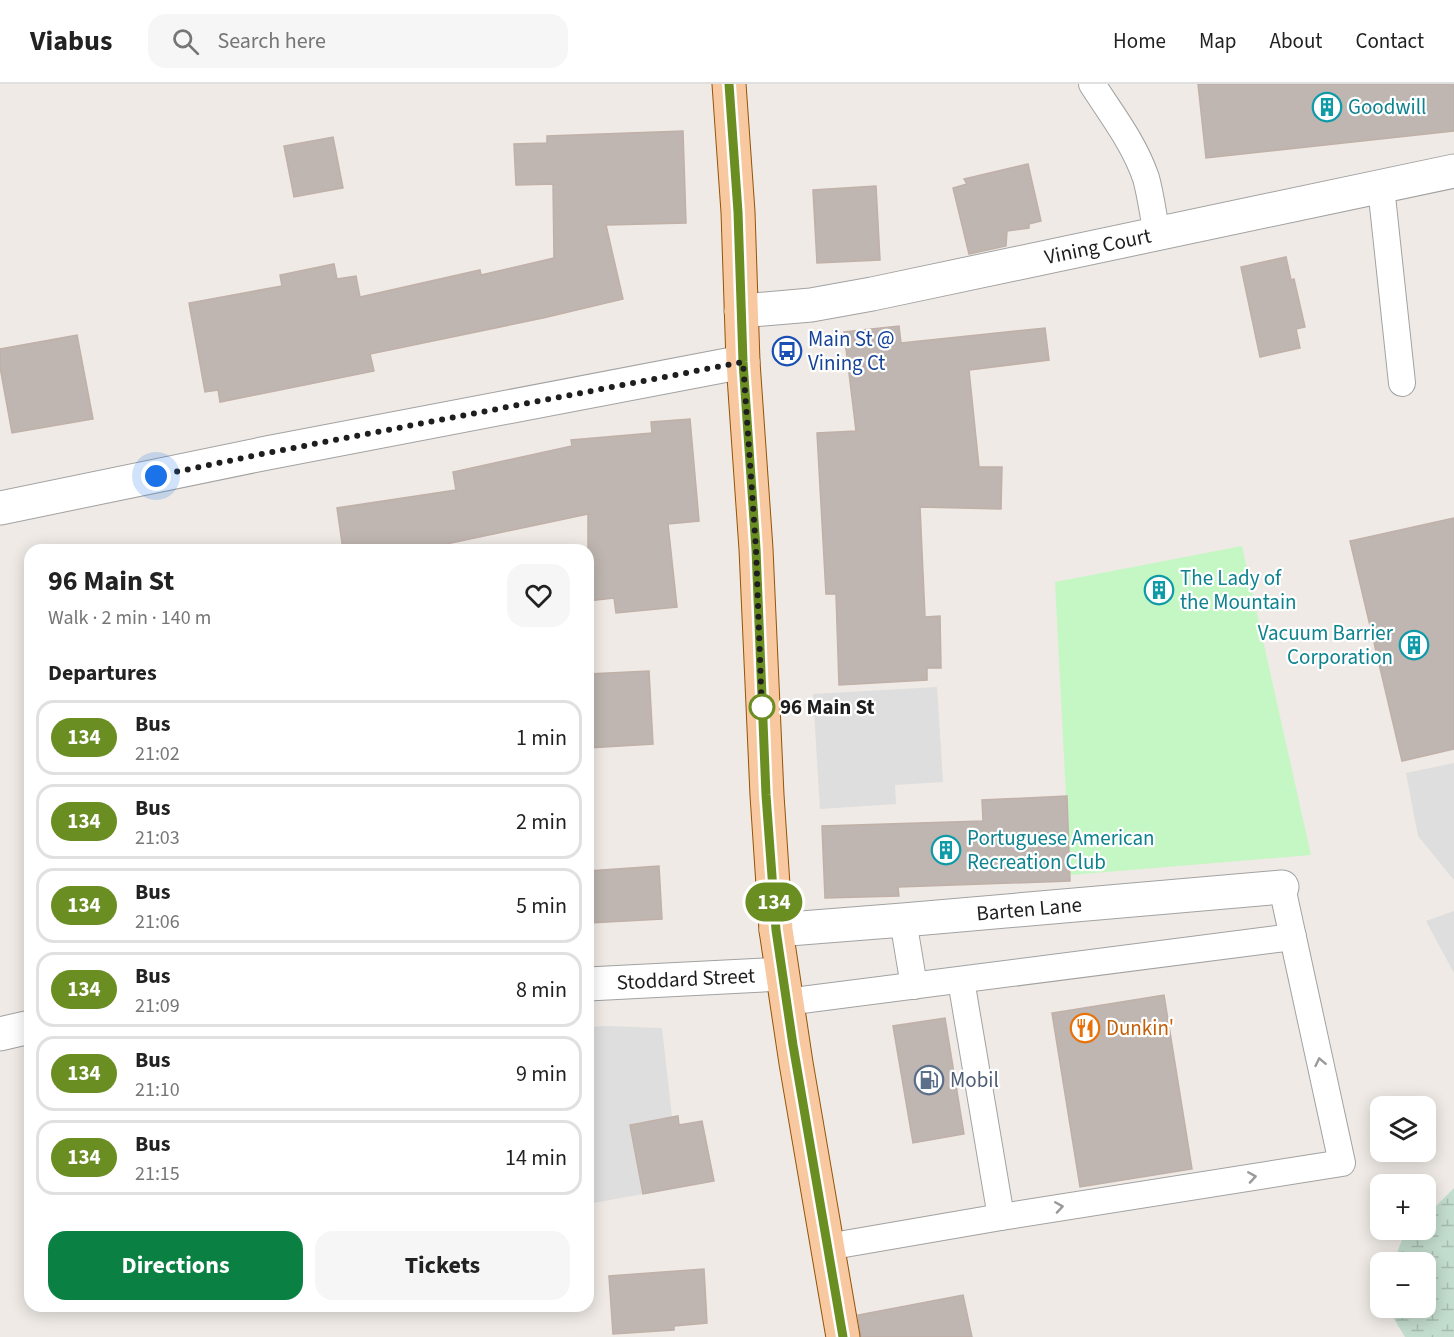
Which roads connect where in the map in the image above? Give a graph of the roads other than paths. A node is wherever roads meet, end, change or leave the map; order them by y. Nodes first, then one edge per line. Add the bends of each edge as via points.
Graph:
1 (729, 84) edge
2 (1092, 84) edge
3 (1454, 171) edge
4 (1381, 187) junction
5 (1157, 234) junction
6 (741, 311) junction
7 (743, 362) junction
8 (1402, 383) dead end
9 (0, 508) edge
10 (1282, 887) joint
11 (903, 920) junction
12 (776, 930) junction
13 (1293, 937) junction
14 (961, 980) junction
15 (594, 984) edge
16 (914, 986) junction
17 (784, 988) junction
18 (24, 1028) edge
19 (0, 1034) edge
20 (1001, 1217) junction
21 (827, 1247) junction
22 (843, 1337) edge

1 - 6 main road
2 - 5 lane via 1137,156 1146,179
3 - 4 street, Vining Court
4 - 5 street, Vining Court
4 - 8 lane
5 - 6 street, Vining Court via 872,294 811,305
6 - 7 main road
7 - 9 street
7 - 12 main road
10 - 11 street, Barten Lane
10 - 13 lane
11 - 12 street, Barten Lane
11 - 16 lane
12 - 17 main road
13 - 14 lane
20 -> 13 lane via 1342,1163
14 - 16 lane
14 - 20 lane
15 - 17 street, Stoddard Street
16 - 17 lane
17 - 21 main road
18 - 19 street
20 - 21 lane
21 - 22 main road

